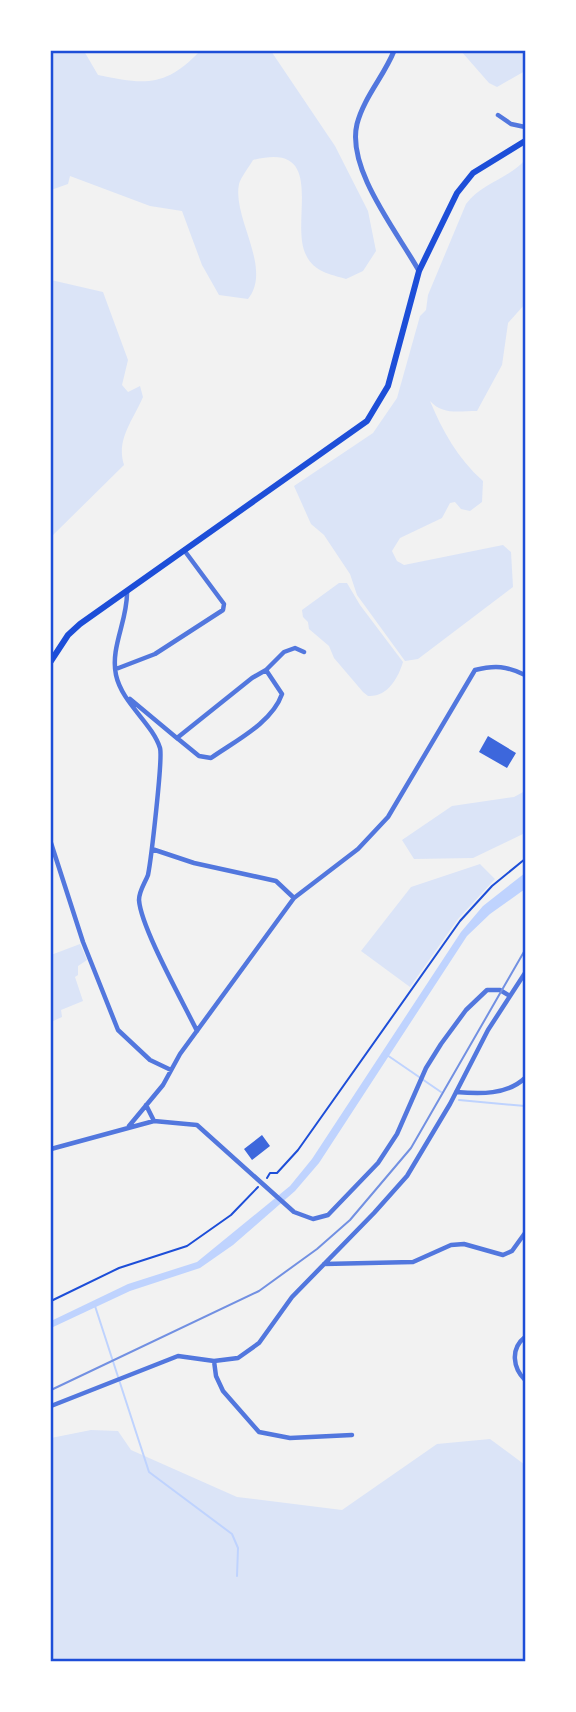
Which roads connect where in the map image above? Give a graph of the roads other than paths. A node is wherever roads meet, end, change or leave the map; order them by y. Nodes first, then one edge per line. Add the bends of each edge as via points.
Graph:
1 (394, 51) edge
2 (498, 115) dead end
3 (525, 127) edge
4 (525, 141) edge
5 (419, 271) junction
6 (184, 550) junction
7 (127, 591) junction
8 (304, 652) dead end
9 (51, 661) edge
10 (116, 669) junction
11 (266, 670) junction
12 (525, 674) edge
13 (124, 694) junction
14 (178, 739) junction
15 (51, 843) edge
16 (152, 849) junction
17 (294, 898) junction
18 (525, 973) edge
19 (510, 996) junction
20 (197, 1031) junction
21 (171, 1070) junction
22 (525, 1078) edge
23 (456, 1093) junction
24 (146, 1105) junction
25 (154, 1121) junction
26 (129, 1126) junction
27 (51, 1149) edge
28 (525, 1233) edge
29 (323, 1264) junction
30 (525, 1337) edge
31 (214, 1361) junction
32 (525, 1380) edge
33 (51, 1406) edge
34 (352, 1435) dead end

1 - 5 street via 364,105 356,148 370,186
2 - 3 street
4 - 5 main road via 473,173 457,194
5 - 6 main road via 387,386 367,421
6 - 7 main road
6 - 10 street via 224,604 223,610 155,654
7 - 9 main road via 68,635
7 - 10 street
8 - 11 street via 295,648 284,652
10 - 13 street
11 - 14 street
11 - 14 street via 282,694 279,704 262,721 211,758 199,756
12 - 17 street via 493,665 475,670 388,817 358,849
13 - 14 street
13 - 16 street via 160,748
15 - 21 street via 118,1030 150,1060
16 - 17 street via 276,881
16 - 20 street via 139,898
17 - 20 street
18 - 19 street
19 - 23 street
19 - 25 street via 494,989 476,999 455,1023 423,1075 388,1149 328,1215 313,1219 293,1212 206,1130 192,1124
20 - 21 street
21 - 24 street
22 - 23 street via 507,1089
23 - 29 street via 407,1175
24 - 25 street
24 - 26 street
25 - 26 street
26 - 27 street
28 - 29 street via 512,1251 503,1255 464,1244 412,1262
29 - 31 street via 259,1343 238,1358
30 - 32 street via 515,1353 515,1365
31 - 33 street via 178,1356
31 - 34 street via 223,1391 259,1432 290,1438

